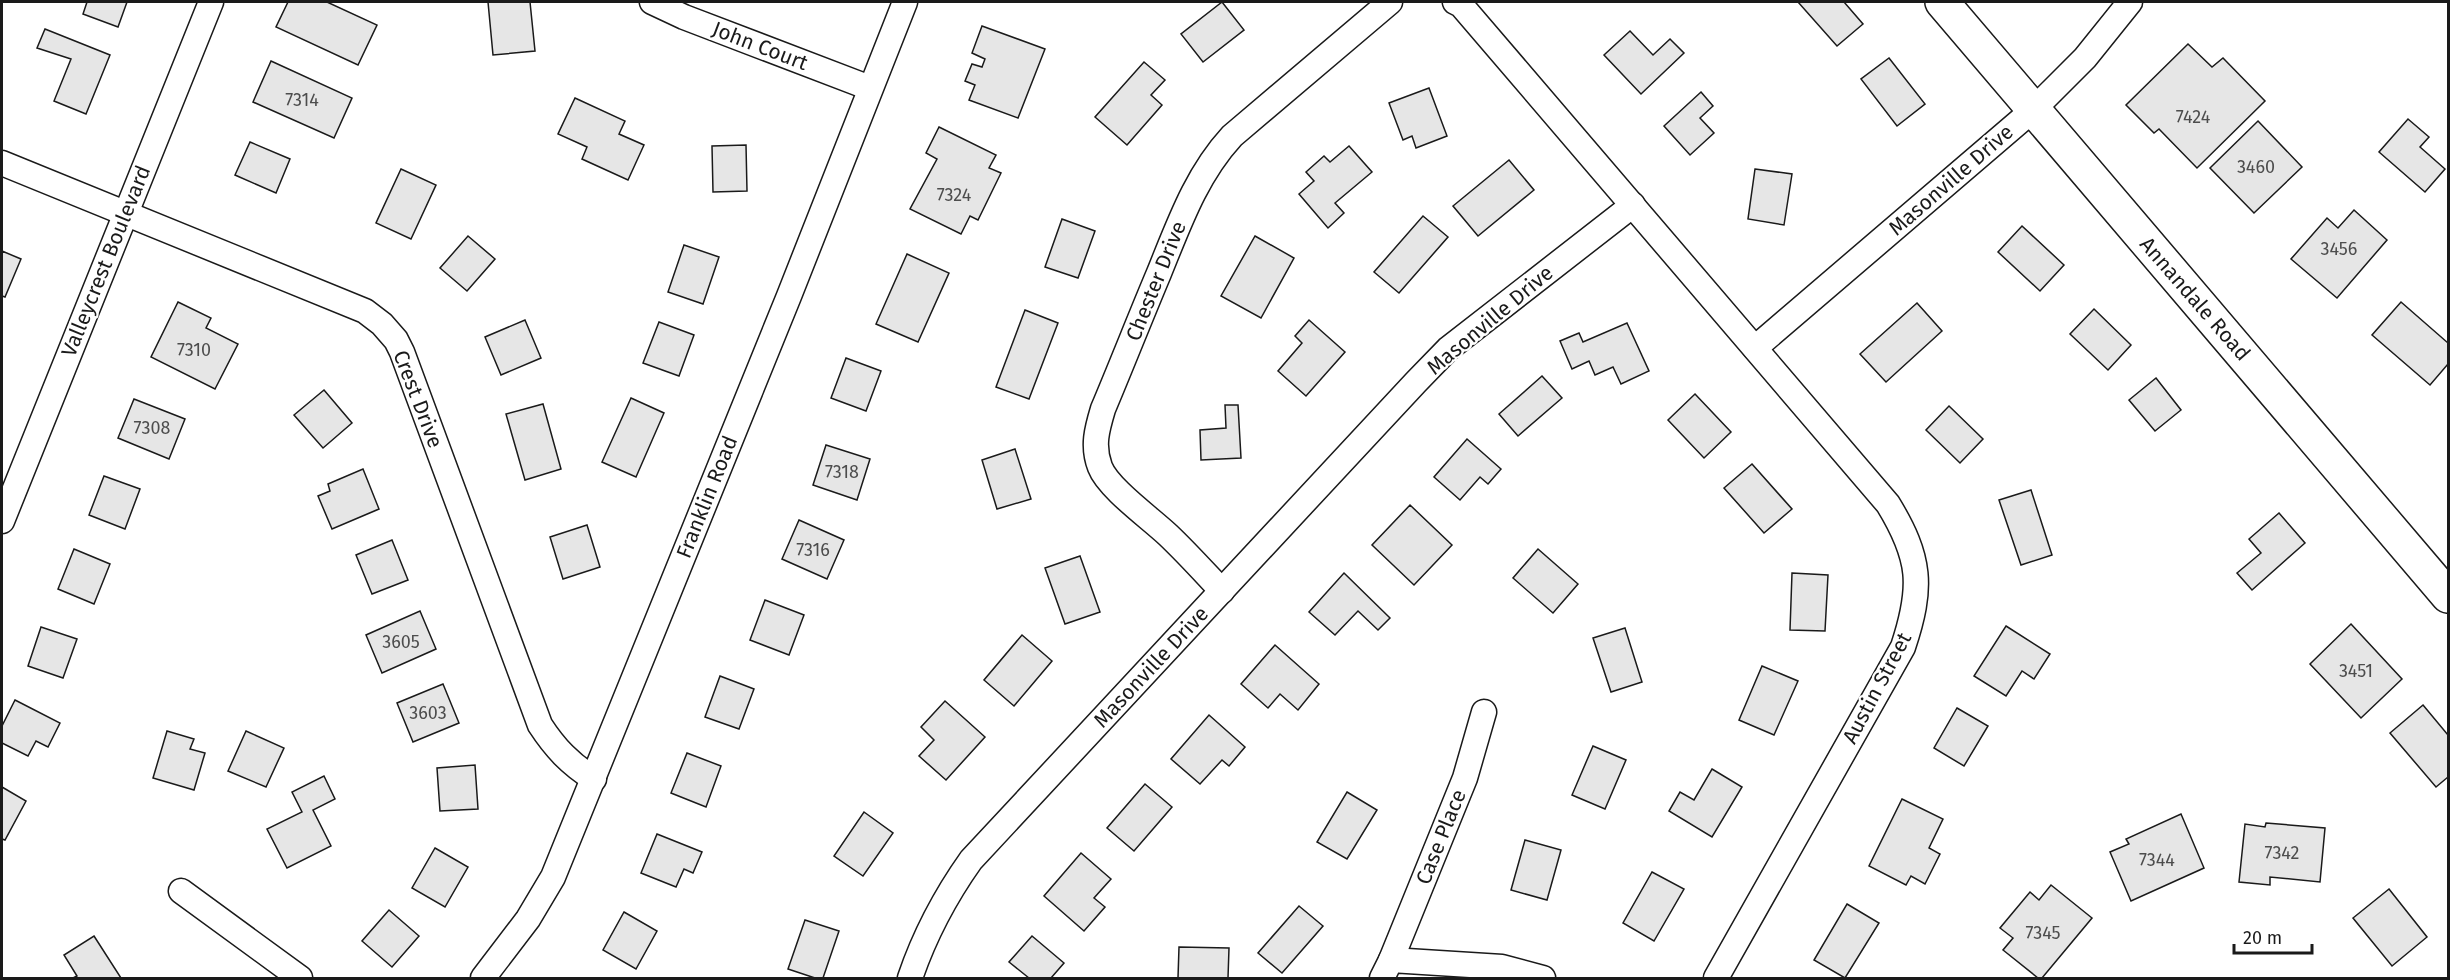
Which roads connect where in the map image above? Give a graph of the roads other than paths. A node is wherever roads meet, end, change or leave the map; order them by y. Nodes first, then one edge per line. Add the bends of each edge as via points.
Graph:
1 (212, 2) edge
2 (652, 2) edge
3 (904, 2) edge
4 (1390, 2) edge
5 (1455, 2) edge
6 (1942, 2) edge
7 (2130, 2) edge
8 (870, 88) junction
9 (2034, 109) junction
10 (2, 163) edge
11 (1633, 205) junction
12 (126, 213) junction
13 (1755, 348) junction
14 (2, 521) edge
15 (1222, 591) junction
16 (2448, 596) edge
17 (1485, 712) dead end
18 (594, 780) junction
19 (181, 891) dead end
20 (1387, 969) edge
21 (300, 978) edge
22 (483, 978) edge
23 (910, 978) edge
24 (1543, 978) edge
25 (1716, 978) edge

1 - 12 street, Valleycrest Boulevard
2 - 8 street, John Court
3 - 8 street, Franklin Road
4 - 15 street, Chester Drive via 1216,153 1182,216 1100,419 1095,446 1110,482
5 - 11 street
6 - 9 main road, Annandale Road
7 - 9 street, Masonville Drive via 2085,58
8 - 18 street, Franklin Road
9 - 13 street, Masonville Drive
9 - 16 main road, Annandale Road
10 - 12 street, Crest Drive
11 - 13 street
11 - 15 street, Masonville Drive via 1448,349
12 - 14 street, Valleycrest Boulevard
12 - 18 street, Crest Drive via 365,311 396,340 540,725 558,751
13 - 25 street, Austin Street via 1888,504 1913,554 1917,591 1902,647
15 - 23 street, Masonville Drive via 971,860 946,895
17 - 20 street, Case Place via 1465,778
18 - 22 street, Franklin Road via 553,877 528,919
19 - 21 street
20 - 24 street via 1502,967

